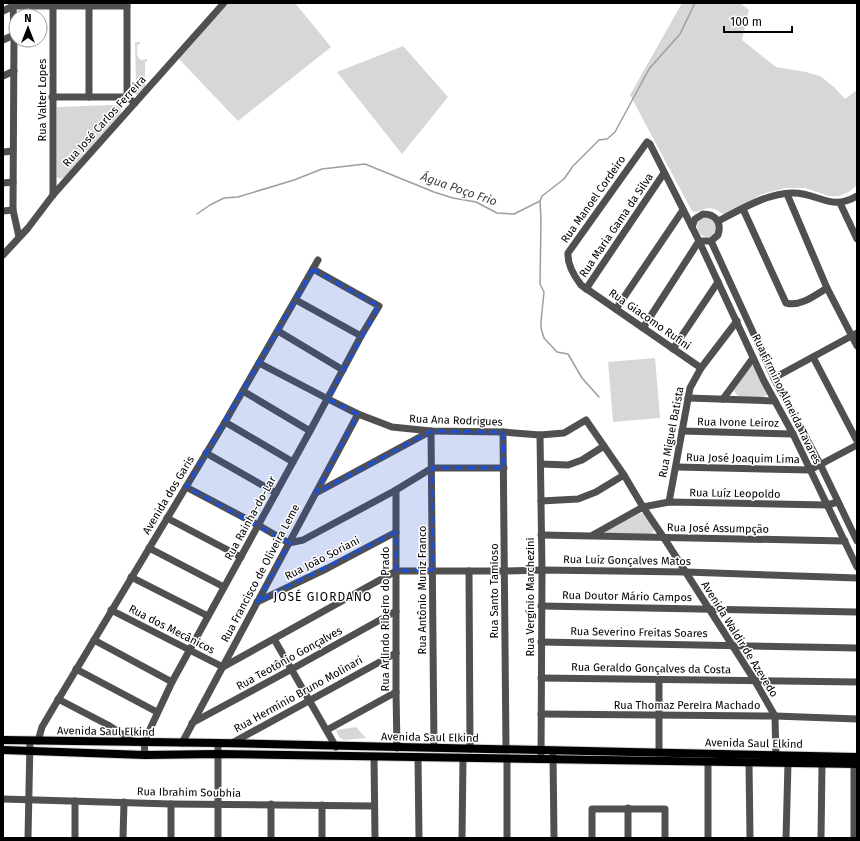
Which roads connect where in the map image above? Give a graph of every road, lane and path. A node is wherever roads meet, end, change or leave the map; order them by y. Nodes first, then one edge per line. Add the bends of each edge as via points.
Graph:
1 (224, 3) edge
2 (127, 4) edge
3 (13, 5) edge
4 (53, 6) junction
5 (89, 6) junction
6 (3, 11) edge
7 (14, 48) edge
8 (14, 71) junction
9 (3, 76) edge
10 (52, 97) junction
11 (89, 97) junction
12 (127, 97) junction
13 (135, 103) junction
14 (645, 143) joint
15 (13, 151) junction
16 (3, 152) edge
17 (664, 173) junction
18 (13, 182) junction
19 (3, 183) edge
20 (787, 194) junction
21 (53, 195) junction
22 (857, 196) edge
23 (840, 203) junction
24 (742, 209) junction
25 (13, 210) junction
26 (683, 210) junction
27 (3, 211) edge
28 (718, 222) junction
29 (692, 227) junction
30 (19, 237) junction
31 (857, 239) edge
32 (699, 241) junction
33 (711, 242) junction
34 (3, 255) edge
35 (318, 260) dead end
36 (313, 269) junction
37 (718, 282) junction
38 (827, 288) junction
39 (586, 289) junction
40 (296, 300) junction
41 (616, 309) junction
42 (737, 321) junction
43 (644, 328) junction
44 (278, 331) junction
45 (855, 335) edge
46 (361, 336) junction
47 (857, 346) edge
48 (674, 349) junction
49 (813, 357) junction
50 (753, 358) junction
51 (259, 363) junction
52 (701, 368) junction
53 (343, 370) junction
54 (774, 378) junction
55 (243, 392) junction
56 (688, 398) junction
57 (328, 399) junction
58 (723, 399) junction
59 (775, 401) junction
60 (358, 414) junction
61 (586, 420) joint
62 (225, 422) junction
63 (310, 431) junction
64 (431, 432) junction
65 (503, 432) junction
66 (682, 432) junction
67 (793, 434) junction
68 (540, 435) junction
69 (857, 441) edge
70 (857, 445) edge
71 (604, 446) junction
72 (206, 453) junction
73 (293, 462) junction
74 (541, 464) junction
75 (820, 464) junction
76 (676, 467) junction
77 (432, 468) junction
78 (504, 468) junction
79 (810, 470) junction
80 (624, 475) junction
81 (186, 486) junction
82 (396, 490) junction
83 (276, 493) junction
84 (316, 493) junction
85 (541, 501) junction
86 (668, 502) junction
87 (838, 502) junction
88 (827, 505) junction
89 (643, 507) junction
90 (167, 518) junction
91 (258, 525) junction
92 (396, 532) junction
93 (541, 535) junction
94 (591, 536) junction
95 (664, 538) junction
96 (845, 541) junction
97 (857, 541) edge
98 (289, 543) junction
99 (149, 548) junction
100 (241, 557) junction
101 (857, 567) edge
102 (433, 570) junction
103 (542, 570) junction
104 (396, 571) junction
105 (469, 571) junction
106 (505, 571) junction
107 (686, 572) junction
108 (131, 577) junction
109 (857, 578) edge
110 (224, 587) junction
111 (257, 602) junction
112 (542, 606) junction
113 (708, 608) junction
114 (112, 610) junction
115 (396, 611) junction
116 (857, 612) edge
117 (208, 616) junction
118 (274, 639) junction
119 (94, 640) junction
120 (541, 642) junction
121 (732, 645) junction
122 (857, 648) edge
123 (189, 649) junction
124 (396, 653) junction
125 (223, 667) junction
126 (76, 669) junction
127 (292, 669) junction
128 (541, 678) junction
129 (659, 680) junction
130 (755, 681) junction
131 (172, 682) junction
132 (857, 682) edge
133 (396, 692) junction
134 (58, 699) junction
135 (310, 700) junction
136 (157, 712) junction
137 (541, 714) junction
138 (659, 716) junction
139 (775, 716) junction
140 (857, 718) edge
141 (192, 723) junction
142 (108, 725) junction
143 (327, 730) junction
144 (3, 740) edge
145 (34, 741) junction
146 (106, 742) junction
147 (134, 742) junction
148 (144, 742) junction
149 (182, 743) junction
150 (218, 743) junction
151 (232, 744) junction
152 (336, 747) junction
153 (397, 748) junction
154 (434, 748) junction
155 (470, 749) junction
156 (506, 749) junction
157 (3, 750) edge
158 (541, 750) junction
159 (553, 750) junction
160 (29, 751) junction
161 (659, 752) junction
162 (694, 753) junction
163 (145, 754) junction
164 (218, 754) junction
165 (374, 757) junction
166 (418, 757) junction
167 (463, 758) junction
168 (507, 759) junction
169 (541, 759) junction
170 (776, 759) junction
171 (553, 760) junction
172 (694, 762) junction
173 (708, 762) junction
174 (856, 762) edge
175 (749, 763) junction
176 (788, 763) junction
177 (822, 764) junction
178 (3, 799) edge
179 (28, 799) junction
180 (75, 801) junction
181 (124, 802) junction
182 (171, 804) junction
183 (218, 804) junction
184 (271, 804) junction
185 (322, 805) junction
186 (374, 806) junction
187 (628, 808) junction
188 (28, 838) edge
189 (75, 838) edge
190 (123, 838) edge
191 (171, 838) edge
192 (218, 838) edge
193 (271, 838) edge
194 (322, 838) edge
195 (375, 838) edge
196 (419, 838) edge
197 (462, 838) edge
198 (507, 838) edge
199 (554, 838) edge
200 (592, 838) edge
201 (628, 838) edge
202 (665, 838) edge
203 (708, 838) edge
204 (750, 838) edge
205 (786, 838) edge
206 (822, 838) edge
207 (854, 838) edge

1 - 13 street, Rua José Carlos Ferreira
2 - 5 street
2 - 12 street
3 - 4 street
3 - 6 street
4 - 5 street
4 - 10 street, Rua Valter Lopes
5 - 11 street
7 - 8 street
8 - 9 street
8 - 15 street
10 - 11 street
10 - 21 street, Rua Valter Lopes
11 - 12 street
12 - 13 street
13 - 21 street, Rua José Carlos Ferreira
14 - 17 street, Rua Firmino Almeida Tavares via 650,144
14 - 39 street, Rua Manoel Cordeiro via 568,253 575,277
15 - 16 street
15 - 18 street
17 - 26 street, Rua Firmino Almeida Tavares
17 - 39 street, Rua Maria Gama da Silva
18 - 19 street
18 - 25 street
20 - 23 street via 804,194
20 - 24 street via 769,197
20 - 38 street
21 - 30 street, Rua José Carlos Ferreira
22 - 23 street
23 - 31 street
24 - 28 street
24 - 38 street via 786,303 801,303
25 - 27 street
25 - 30 street
26 - 29 street, Rua Firmino Almeida Tavares
26 - 41 street
28 - 29 street via 712,215 703,214 695,219
28 - 33 street via 720,231
29 - 32 street, Rua Firmino Almeida Tavares
30 - 34 street, Rua José Carlos Ferreira
32 - 33 street
32 - 37 street, Rua Firmino Almeida Tavares
32 - 43 street
33 - 54 street, Rua Firmino Almeida Tavares
35 - 36 street, Avenida dos Garis
36 - 40 street, Avenida dos Garis
36 - 46 street, Rua Rainha-do-Lar via 379,306
37 - 42 street, Rua Firmino Almeida Tavares
37 - 48 street
38 - 45 street
39 - 41 street, Rua Giacomo Rufini
40 - 44 street, Avenida dos Garis
40 - 46 street
41 - 43 street, Rua Giacomo Rufini
42 - 50 street, Rua Firmino Almeida Tavares
42 - 52 street, Rua Miguel Batista
43 - 48 street, Rua Giacomo Rufini
44 - 51 street, Avenida dos Garis
44 - 53 street
45 - 47 street
45 - 49 street
46 - 53 street, Rua Rainha-do-Lar
48 - 52 street, Rua Giacomo Rufini
49 - 54 street
49 - 69 street
50 - 58 street
50 - 59 street, Rua Firmino Almeida Tavares
51 - 55 street, Avenida dos Garis
51 - 57 street, Rua Ana Rodrigues
52 - 56 street, Rua Miguel Batista via 690,388
53 - 57 street, Rua Rainha-do-Lar
54 - 75 street, Rua Firmino Almeida Tavares
55 - 62 street, Avenida dos Garis
55 - 63 street
56 - 58 street
56 - 66 street, Rua Miguel Batista
57 - 60 street, Rua Ana Rodrigues
57 - 63 street, Rua Rainha-do-Lar
58 - 59 street
59 - 67 street, Rua Firmino Almeida Tavares
60 - 64 street, Rua Ana Rodrigues via 392,427
60 - 84 street, Rua Francisco de Oliveira Leme
61 - 68 street, Rua Ana Rodrigues via 564,433
61 - 71 street, Avenida Waldir de Azevedo
62 - 72 street, Avenida dos Garis
62 - 73 street
63 - 73 street, Rua Rainha-do-Lar
64 - 65 street, Rua Ana Rodrigues
64 - 77 street, Rua Antônio Muniz Franco
64 - 84 street
65 - 68 street, Rua Ana Rodrigues
65 - 78 street, Rua Santo Tamioso
66 - 67 street, Rua Ivone Leiroz
66 - 76 street, Rua Miguel Batista
67 - 79 street, Rua Firmino Almeida Tavares
68 - 74 street, Rua Vergínio Marchezini
70 - 75 street
71 - 74 street via 582,460 568,465
71 - 80 street, Avenida Waldir de Azevedo
72 - 81 street, Avenida dos Garis
72 - 83 street
73 - 83 street, Rua Rainha-do-Lar
74 - 85 street, Rua Vergínio Marchezini
75 - 79 street
75 - 87 street, Rua Firmino Almeida Tavares
76 - 79 street, Rua José Joaquim Lima
76 - 86 street, Rua Miguel Batista
77 - 78 street
77 - 82 street
77 - 102 street, Rua Antônio Muniz Franco
78 - 106 street, Rua Santo Tamioso
79 - 88 street, Rua Firmino Almeida Tavares
80 - 85 street via 596,492 578,499
80 - 89 street, Avenida Waldir de Azevedo
81 - 90 street, Avenida dos Garis
81 - 91 street
82 - 92 street, Rua Arlindo Ribeiro do Prado
82 - 98 street via 304,540
83 - 91 street, Rua Rainha-do-Lar
84 - 98 street, Rua Francisco de Oliveira Leme
85 - 93 street, Rua Vergínio Marchezini
86 - 88 street, Rua Luíz Leopoldo
86 - 89 street, Rua Luíz Leopoldo
87 - 88 street, Rua Luíz Leopoldo
87 - 97 street, Rua Firmino Almeida Tavares
88 - 96 street, Rua Firmino Almeida Tavares
89 - 94 street, Rua Luíz Leopoldo
89 - 95 street, Avenida Waldir de Azevedo
90 - 99 street, Avenida dos Garis
90 - 100 street
91 - 98 street
91 - 100 street, Rua Rainha-do-Lar
92 - 104 street, Rua Arlindo Ribeiro do Prado
92 - 111 street, Rua João Soriani
93 - 94 street, Rua José Assumpção
93 - 103 street, Rua Vergínio Marchezini
94 - 95 street, Rua José Assumpção
95 - 96 street, Rua José Assumpção
95 - 107 street, Avenida Waldir de Azevedo
96 - 101 street, Rua Firmino Almeida Tavares
98 - 111 street, Rua Francisco de Oliveira Leme
99 - 108 street, Avenida dos Garis
99 - 110 street
100 - 110 street, Rua Rainha-do-Lar
102 - 104 street, Rua Luíz Gonçalves Matos
102 - 105 street, Rua Luíz Gonçalves Matos
102 - 154 street, Rua Antônio Muniz Franco
103 - 106 street, Rua Luíz Gonçalves Matos
103 - 107 street, Rua Luíz Gonçalves Matos
103 - 112 street, Rua Vergínio Marchezini
104 - 115 street, Rua Arlindo Ribeiro do Prado
104 - 118 street
105 - 106 street, Rua Luíz Gonçalves Matos
105 - 155 street
106 - 156 street, Rua Santo Tamioso
107 - 109 street, Rua Luíz Gonçalves Matos
107 - 113 street, Avenida Waldir de Azevedo
108 - 114 street, Avenida dos Garis
108 - 117 street
110 - 117 street, Rua Rainha-do-Lar
111 - 125 street, Rua Francisco de Oliveira Leme
112 - 113 street, Rua Doutor Mário Campos
112 - 120 street, Rua Vergínio Marchezini
113 - 116 street, Rua Doutor Mário Campos
113 - 121 street, Avenida Waldir de Azevedo
114 - 119 street, Avenida dos Garis
114 - 123 street, Rua dos Mecânicos
115 - 124 street, Rua Arlindo Ribeiro do Prado
115 - 127 street, Rua Teotônio Gonçalves
117 - 123 street, Rua Rainha-do-Lar
118 - 125 street
118 - 127 street
119 - 126 street, Avenida dos Garis
119 - 131 street
120 - 121 street, Rua Severino Freitas Soares
120 - 128 street, Rua Vergínio Marchezini
121 - 122 street, Rua Severino Freitas Soares
121 - 130 street, Avenida Waldir de Azevedo
123 - 125 street, Rua dos Mecânicos
123 - 131 street, Rua Rainha-do-Lar
124 - 133 street, Rua Arlindo Ribeiro do Prado
124 - 135 street, Rua Hermínio Bruno Molinari
125 - 141 street, Rua Francisco de Oliveira Leme
126 - 134 street, Avenida dos Garis
126 - 136 street
127 - 135 street
127 - 141 street, Rua Teotônio Gonçalves
128 - 129 street, Rua Geraldo Gonçalves da Costa
128 - 137 street, Rua Vergínio Marchezini
129 - 130 street, Rua Geraldo Gonçalves da Costa
129 - 138 street
130 - 132 street, Rua Geraldo Gonçalves da Costa
130 - 139 street, Avenida Waldir de Azevedo
131 - 136 street, Rua Rainha-do-Lar
133 - 143 street
133 - 153 street, Rua Arlindo Ribeiro do Prado
134 - 142 street
134 - 145 street, Avenida dos Garis
135 - 143 street
135 - 151 street, Rua Hermínio Bruno Molinari
136 - 148 street, Rua Rainha-do-Lar
137 - 138 street, Rua Thomaz Pereira Machado
137 - 158 street, Rua Vergínio Marchezini
138 - 139 street, Rua Thomaz Pereira Machado
138 - 161 street
139 - 140 street, Rua Thomaz Pereira Machado
139 - 170 street, Avenida Waldir de Azevedo
141 - 149 street, Rua Francisco de Oliveira Leme
142 - 146 street via 111,736
142 - 147 street
143 - 152 street
144 - 145 main road, Avenida Saul Elkind
145 - 146 main road, Avenida Saul Elkind
145 - 160 street, Avenida dos Garis
146 - 147 main road, Avenida Saul Elkind
147 - 148 main road, Avenida Saul Elkind
148 - 149 main road, Avenida Saul Elkind
148 - 163 street
149 - 150 main road, Avenida Saul Elkind
150 - 151 main road, Avenida Saul Elkind
150 - 164 street
151 - 152 main road, Avenida Saul Elkind
152 - 153 main road, Avenida Saul Elkind
153 - 154 main road, Avenida Saul Elkind
154 - 155 main road, Avenida Saul Elkind
155 - 156 main road, Avenida Saul Elkind
156 - 158 main road, Avenida Saul Elkind
157 - 160 main road, Avenida Saul Elkind
158 - 159 main road, Avenida Saul Elkind
158 - 169 street, Rua Vergínio Marchezini
159 - 161 main road, Avenida Saul Elkind
159 - 171 street
160 - 163 main road, Avenida Saul Elkind
160 - 179 street, Avenida dos Garis
161 - 162 main road, Avenida Saul Elkind
162 - 170 main road, Avenida Saul Elkind
162 - 172 main road
163 - 164 main road, Avenida Saul Elkind
164 - 165 main road, Avenida Saul Elkind
164 - 183 street
165 - 166 main road, Avenida Saul Elkind
165 - 186 street
166 - 167 main road, Avenida Saul Elkind
166 - 196 street
167 - 168 main road, Avenida Saul Elkind
167 - 197 street
168 - 169 main road, Avenida Saul Elkind
168 - 198 street
169 - 171 main road, Avenida Saul Elkind
170 - 174 main road, Avenida Saul Elkind
170 - 175 main road, Avenida Saul Elkind
170 - 176 main road, Avenida Saul Elkind
171 - 172 main road, Avenida Saul Elkind
171 - 199 street
172 - 173 main road, Avenida Saul Elkind
173 - 175 main road, Avenida Saul Elkind
173 - 203 street
174 - 177 main road, Avenida Saul Elkind
174 - 207 street
175 - 204 street
176 - 177 main road, Avenida Saul Elkind
176 - 205 street
177 - 206 street
178 - 179 street, Rua Ibrahim Soubhia
179 - 180 street, Rua Ibrahim Soubhia
179 - 188 street, Avenida dos Garis
180 - 181 street, Rua Ibrahim Soubhia
180 - 189 street
181 - 182 street, Rua Ibrahim Soubhia
181 - 190 street
182 - 183 street, Rua Ibrahim Soubhia
182 - 191 street
183 - 184 street, Rua Ibrahim Soubhia
183 - 192 street
184 - 185 street, Rua Ibrahim Soubhia
184 - 193 street
185 - 186 street, Rua Ibrahim Soubhia
185 - 194 street
186 - 195 street
187 - 200 street via 592,808
187 - 201 street
187 - 202 street via 665,808

